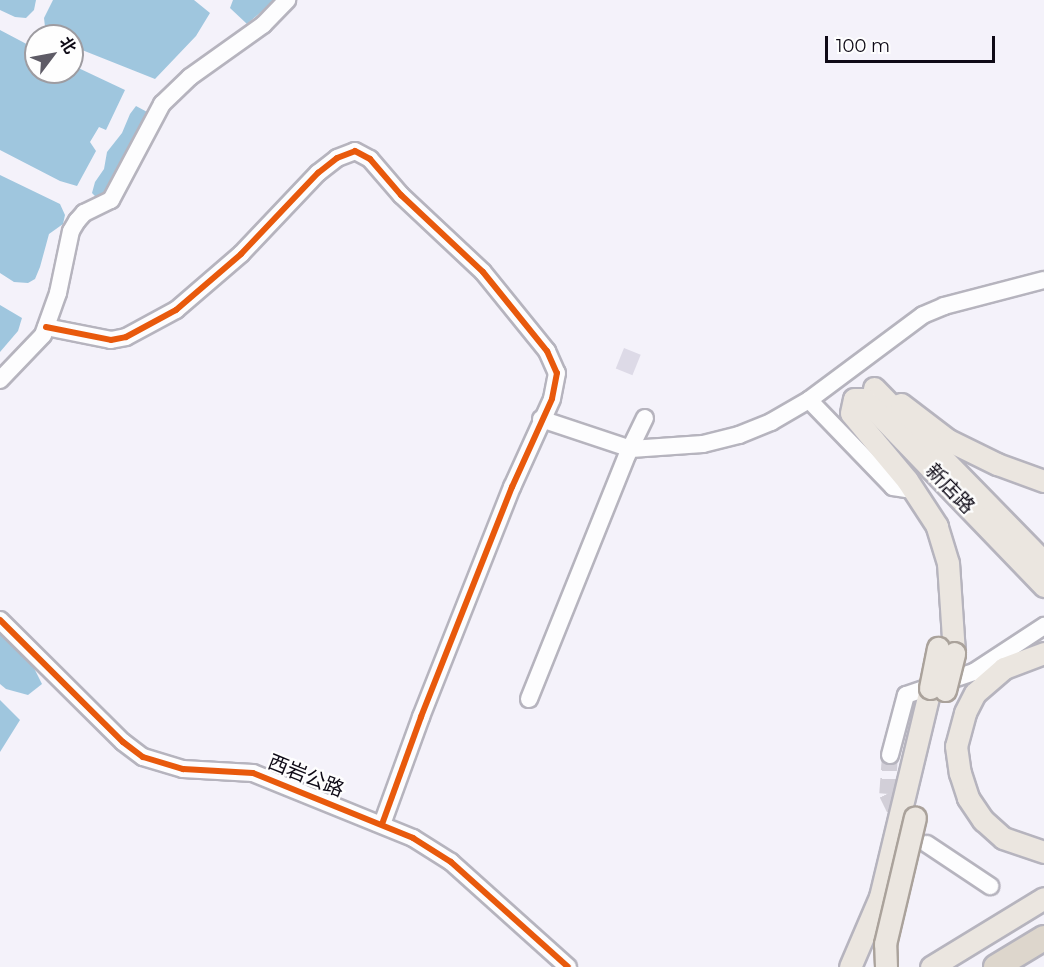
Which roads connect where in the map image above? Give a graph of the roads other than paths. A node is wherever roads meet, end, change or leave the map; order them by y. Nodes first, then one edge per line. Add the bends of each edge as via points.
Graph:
1 (287, 0) edge
2 (1044, 280) edge
3 (46, 327) junction
4 (0, 380) edge
5 (874, 388) junction
6 (854, 399) junction
7 (809, 400) junction
8 (645, 418) dead end
9 (541, 419) junction
10 (631, 449) junction
11 (1044, 481) edge
12 (914, 490) junction
13 (1044, 562) edge
14 (1044, 586) edge
15 (0, 620) edge
16 (1044, 626) edge
17 (1044, 653) edge
18 (938, 689) junction
19 (529, 699) dead end
20 (890, 755) tunnel mouth
21 (382, 824) junction
22 (927, 844) dead end
23 (1044, 852) edge
24 (990, 886) dead end
25 (1044, 898) edge
26 (1044, 938) edge
27 (568, 967) edge
28 (850, 967) edge
29 (886, 967) edge
30 (931, 967) edge
31 (996, 967) edge

1 - 3 street via 263,25 190,77 162,104 111,200 84,213 71,231 58,293
2 - 7 street via 923,315
3 - 4 street via 44,335
3 - 9 street via 111,340 126,337 176,310 241,254 318,173 337,158 355,151 370,159 414,208 483,272 547,351 557,373 552,399
5 - 6 street via 863,386
5 - 11 main road via 916,413 948,440 998,465
5 - 13 main road, 新店路
6 - 12 main road via 851,413
6 - 14 main road, 新店路 via 864,399
7 - 10 street via 739,435 703,444
7 - 12 street via 893,487
8 - 10 street
9 - 10 street
9 - 21 street via 429,696
10 - 19 street
12 - 18 main road, bridge via 937,526 948,563 952,606
15 - 21 street, 西岩公路 via 123,742 143,757 183,769 253,772
16 - 20 street via 974,672 906,695
17 - 23 main road via 1004,668 975,693 956,746 968,798 983,820 1003,838
18 - 28 main road via 880,897
18 - 29 main road, bridge via 915,817 885,944
21 - 27 street, 西岩公路 via 451,862
22 - 24 street
25 - 30 main road
26 - 31 highway

